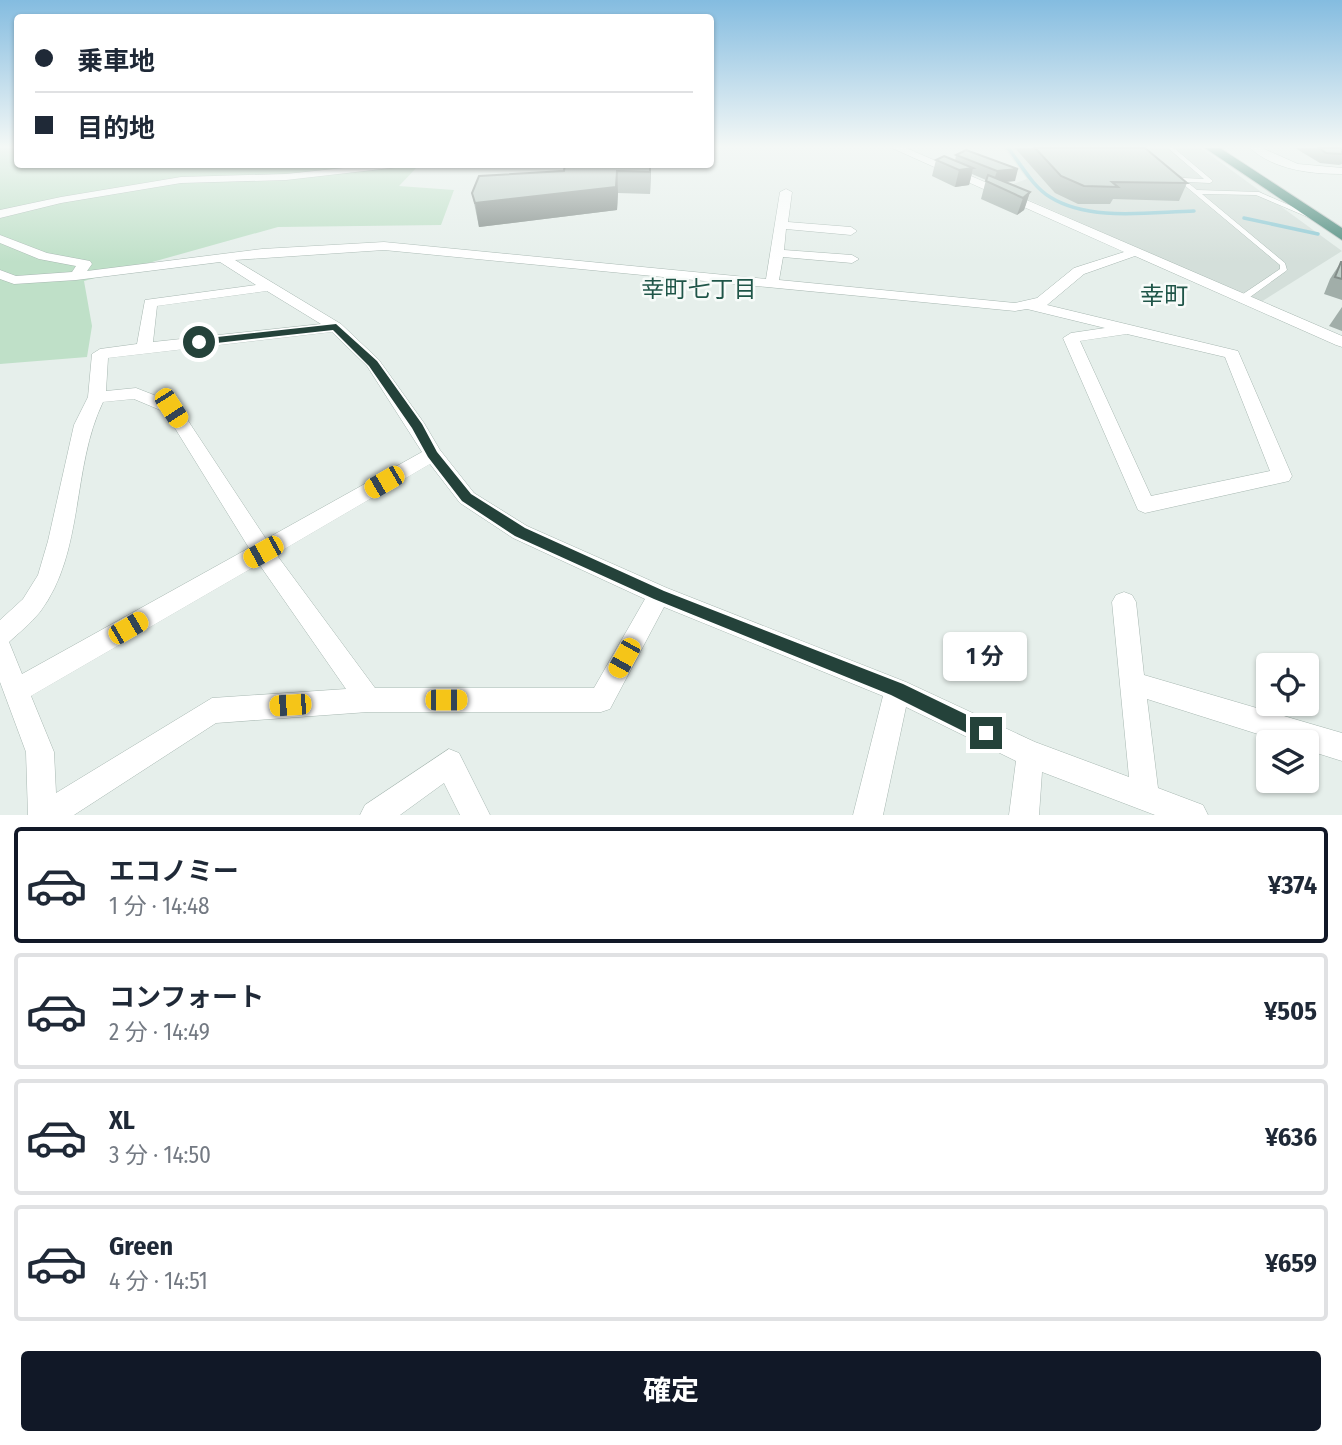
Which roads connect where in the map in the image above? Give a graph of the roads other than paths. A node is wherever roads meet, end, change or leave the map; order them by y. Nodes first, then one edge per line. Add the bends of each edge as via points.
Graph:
1 (145, 186) edge
2 (986, 186) edge
3 (1189, 186) edge
4 (1250, 186) edge
5 (1266, 186) edge
6 (1286, 186) edge
7 (1194, 190) junction
8 (786, 192) dead end
9 (0, 214) edge
10 (1314, 218) junction
11 (1342, 222) edge
12 (781, 225) junction
13 (851, 231) dead end
14 (1342, 235) edge
15 (0, 239) edge
16 (1138, 251) junction
17 (777, 253) junction
18 (222, 258) junction
19 (852, 259) dead end
20 (0, 274) edge
21 (76, 276) junction
22 (772, 283) junction
23 (269, 287) junction
24 (1243, 298) junction
25 (1032, 306) junction
26 (336, 327) junction
27 (1127, 330) junction
28 (1342, 342) edge
29 (144, 348) junction
30 (97, 397) junction
31 (433, 454) junction
32 (263, 552) junction
33 (659, 595) junction
34 (1124, 602) dead end
35 (0, 635) edge
36 (0, 650) edge
37 (1133, 683) junction
38 (897, 690) junction
39 (16, 691) junction
40 (369, 700) junction
41 (1342, 747) edge
42 (1030, 754) junction
43 (1145, 797) junction
44 (43, 815) edge
45 (48, 815) edge
46 (375, 815) edge
47 (475, 815) edge
48 (867, 815) edge
49 (1024, 815) edge
50 (1193, 815) edge

1 - 9 street
2 - 16 street
3 - 7 lane
4 - 7 lane
5 - 10 highway
6 - 11 highway
7 - 10 lane via 1257,193
7 - 24 lane via 1283,264 1284,270
8 - 12 street
10 - 14 highway
12 - 13 street
12 - 17 street
15 - 21 street via 44,256 85,264
16 - 24 street
16 - 25 street via 1079,271
17 - 19 street
17 - 22 street
18 - 21 street
18 - 22 street via 384,246
18 - 23 street
20 - 21 street via 15,281
22 - 25 street via 983,306
23 - 26 street
23 - 29 street via 150,303
24 - 28 street
25 - 27 street
26 - 29 street
26 - 31 street via 373,363
27 - 27 street via 1232,354 1282,476 1145,505 1072,338
29 - 30 street via 100,354
30 - 32 street via 136,393 171,408
30 - 35 street via 83,425 48,578 31,606
31 - 32 street
31 - 33 street via 467,498 520,532
32 - 39 street
32 - 40 street
33 - 38 street
33 - 40 street via 601,700
34 - 37 street
36 - 39 street
37 - 41 street
37 - 43 street
38 - 42 street
38 - 48 street
39 - 44 street via 40,752
40 - 45 street via 212,711
42 - 43 street
42 - 49 street
43 - 50 street
46 - 47 street via 449,764

